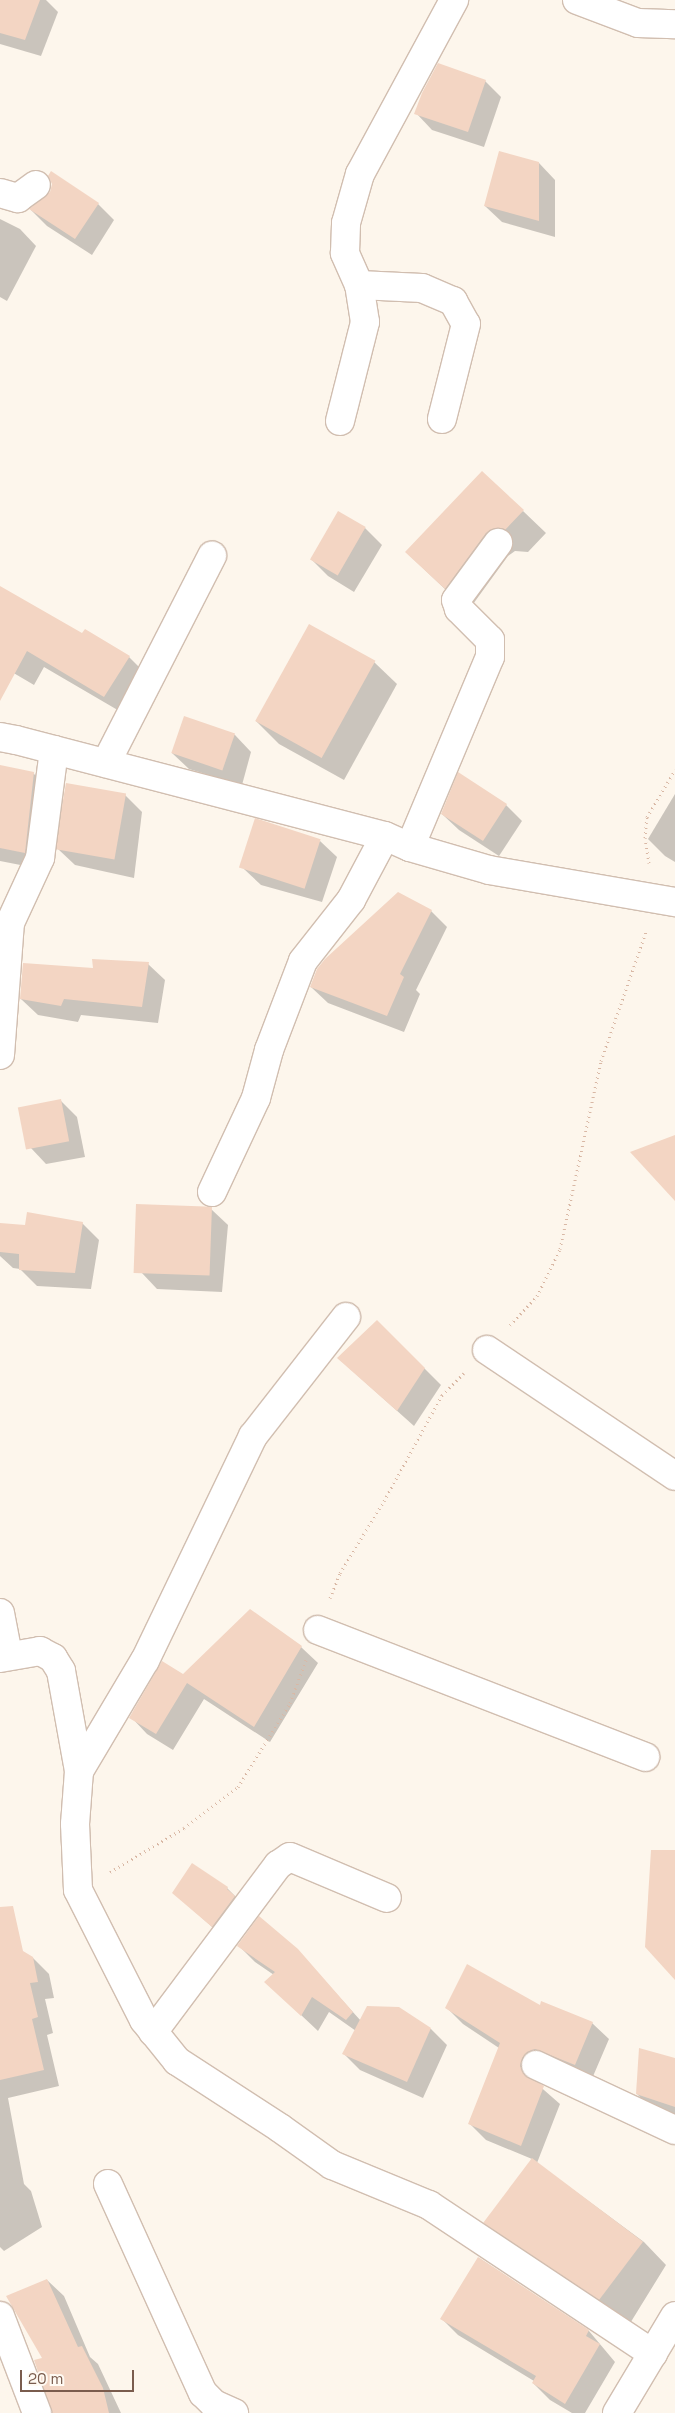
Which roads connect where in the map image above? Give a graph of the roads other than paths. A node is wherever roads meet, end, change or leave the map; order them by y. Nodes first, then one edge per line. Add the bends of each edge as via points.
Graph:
1 (454, 0) edge
2 (577, 0) edge
3 (675, 24) edge
4 (36, 185) dead end
5 (0, 193) edge
6 (359, 285) junction
7 (442, 419) dead end
8 (340, 421) dead end
9 (498, 543) dead end
10 (212, 556) dead end
11 (0, 737) edge
12 (54, 750) junction
13 (106, 763) junction
14 (385, 836) junction
15 (410, 847) junction
16 (666, 902) edge
17 (0, 1055) edge
18 (212, 1192) dead end
19 (346, 1317) dead end
20 (487, 1350) road end
21 (675, 1476) edge
22 (0, 1612) edge
23 (318, 1630) road end
24 (4, 1656) edge
25 (645, 1757) dead end
26 (79, 1771) junction
27 (387, 1898) dead end
28 (153, 2032) junction
29 (536, 2065) dead end
30 (675, 2130) edge
31 (108, 2184) dead end
32 (0, 2316) edge
33 (675, 2316) edge
34 (653, 2354) junction
35 (37, 2413) edge
36 (234, 2413) edge
37 (617, 2413) edge

1 - 6 street via 360,174 346,223 346,252
2 - 3 street via 638,23
4 - 5 street via 18,198
6 - 7 street via 422,288 453,301 466,324
6 - 8 street via 365,322
9 - 15 street via 456,600 459,609 490,640 490,657
10 - 13 street
11 - 12 street
12 - 13 street
12 - 17 street via 40,858 10,923
13 - 14 street
14 - 15 street
14 - 18 street via 351,900 303,961 269,1050 256,1098
15 - 16 street via 489,870
19 - 26 street via 253,1436 145,1660
20 - 21 street
22 - 24 street
23 - 25 street
24 - 26 street via 40,1652 53,1658 61,1671
26 - 28 street via 75,1824 78,1890
27 - 28 street via 290,1857 278,1865
28 - 34 street via 177,2061 332,2165 429,2205
29 - 30 street
31 - 36 street via 203,2393 214,2404
32 - 35 street
33 - 34 street
34 - 37 street

